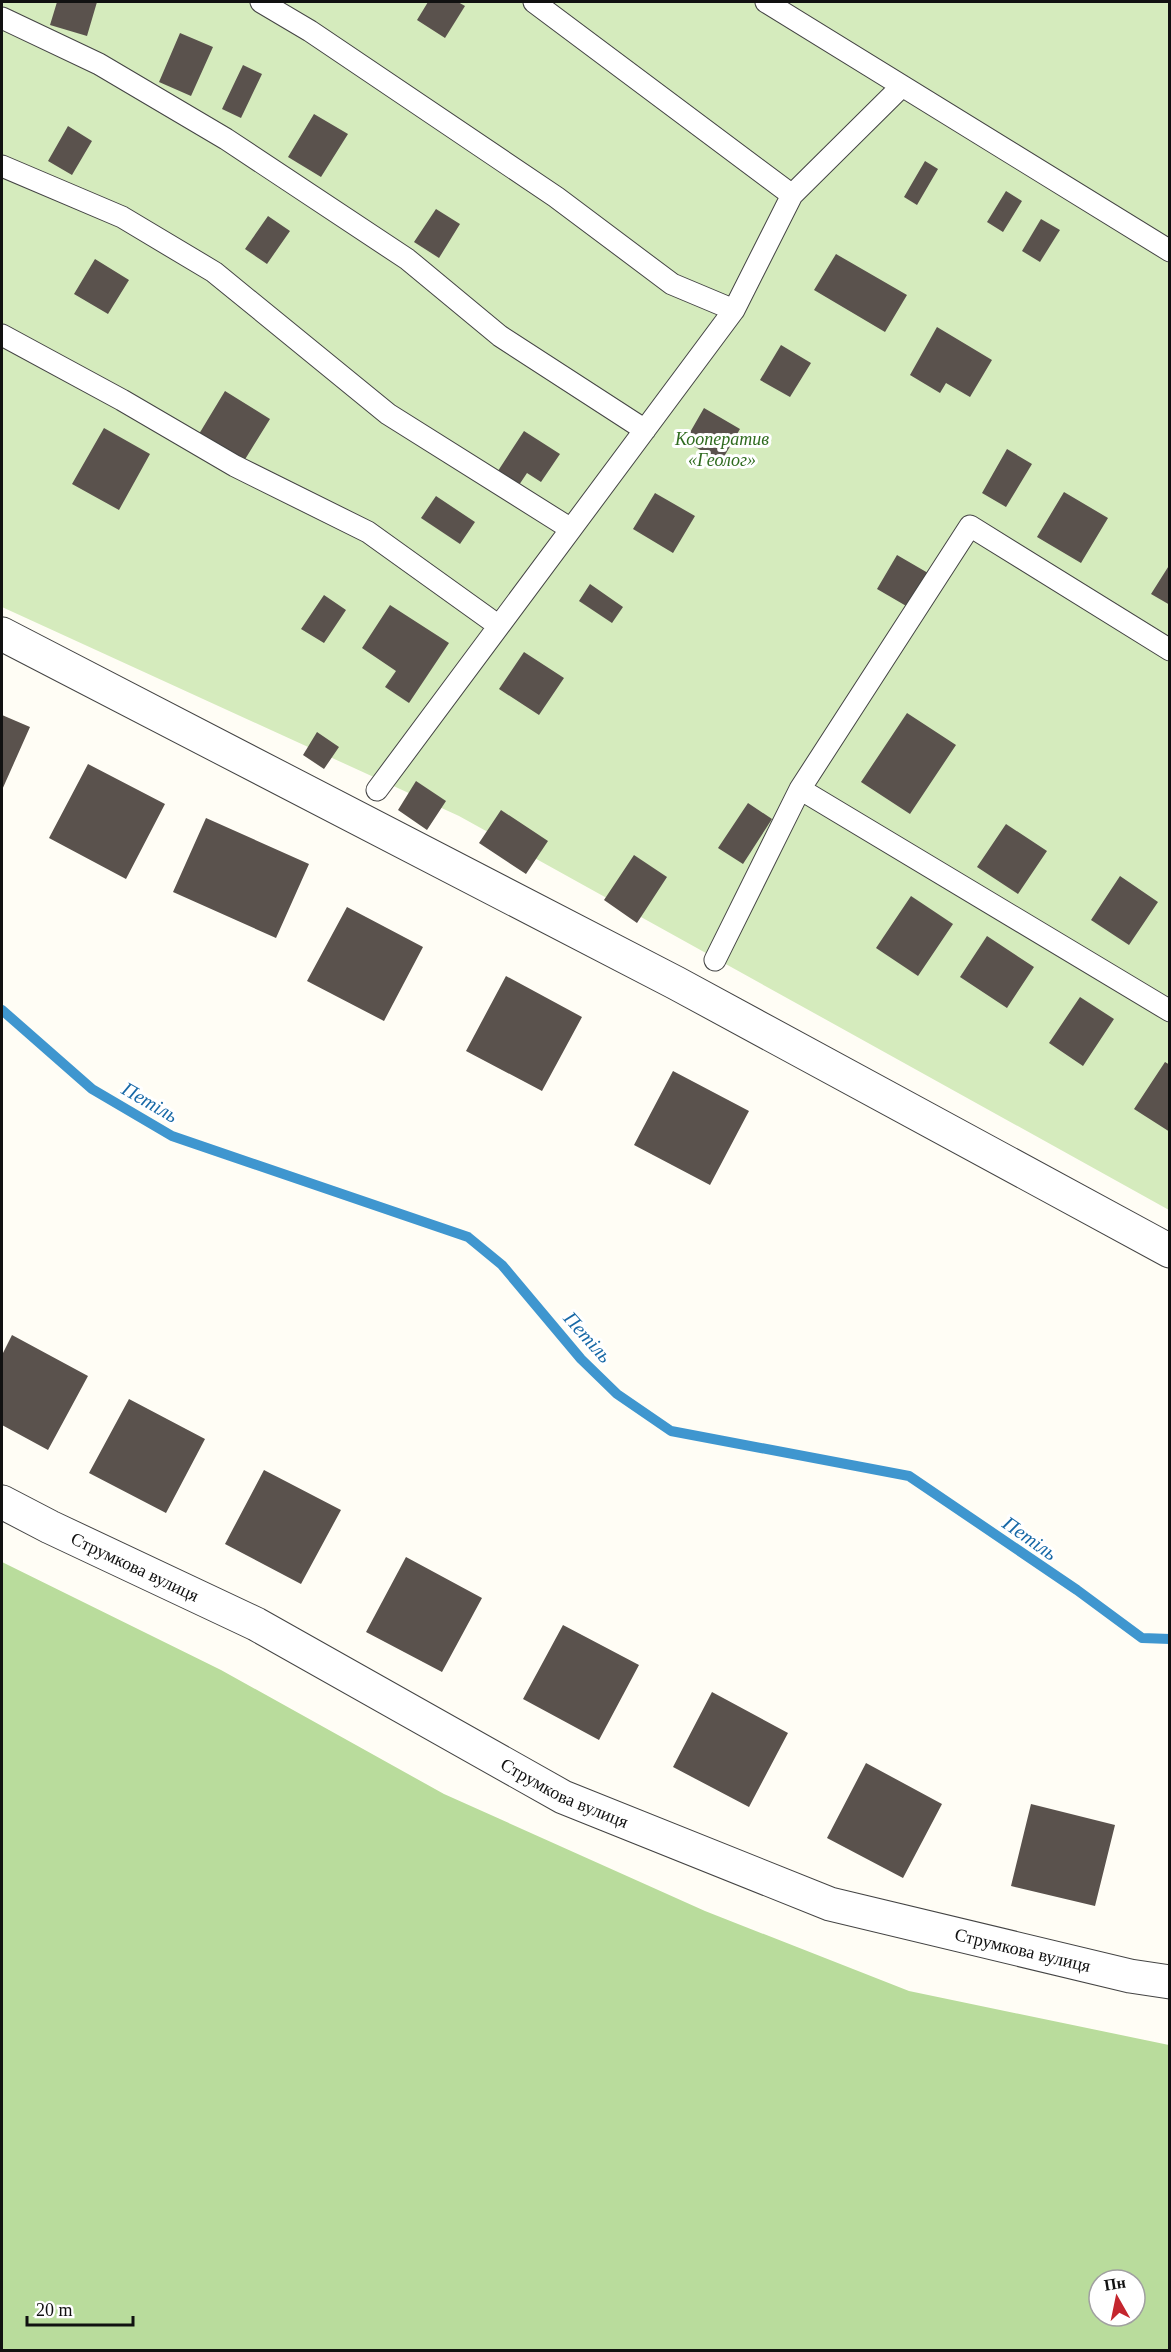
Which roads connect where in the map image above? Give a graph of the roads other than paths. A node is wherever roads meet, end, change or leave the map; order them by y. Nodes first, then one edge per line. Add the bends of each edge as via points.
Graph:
1 (261, 2) edge
2 (534, 2) edge
3 (766, 2) edge
4 (2, 18) edge
5 (902, 86) junction
6 (2, 166) edge
7 (792, 195) junction
8 (1170, 251) edge
9 (735, 310) junction
10 (2, 335) edge
11 (645, 430) junction
12 (571, 529) junction
13 (499, 626) junction
14 (2, 634) edge
15 (1170, 650) edge
16 (800, 789) junction
17 (377, 790) dead end
18 (715, 960) dead end
19 (1170, 1011) edge
20 (1170, 1251) edge
21 (2, 1502) edge
22 (1170, 1982) edge

1 - 9 lane via 546,190 672,284
2 - 7 lane
3 - 5 lane
4 - 11 lane via 99,64 225,139 407,259 500,336
5 - 7 lane
5 - 8 lane
6 - 12 lane via 122,218 214,272 388,414
7 - 9 lane
9 - 11 lane
10 - 13 lane via 235,466 368,532
11 - 12 lane
12 - 13 lane
13 - 17 lane
14 - 20 street via 676,983
15 - 16 lane via 970,526
16 - 18 lane
16 - 19 lane
21 - 22 street, Струмкова вулиця via 256,1624 563,1797 830,1904 1130,1976

